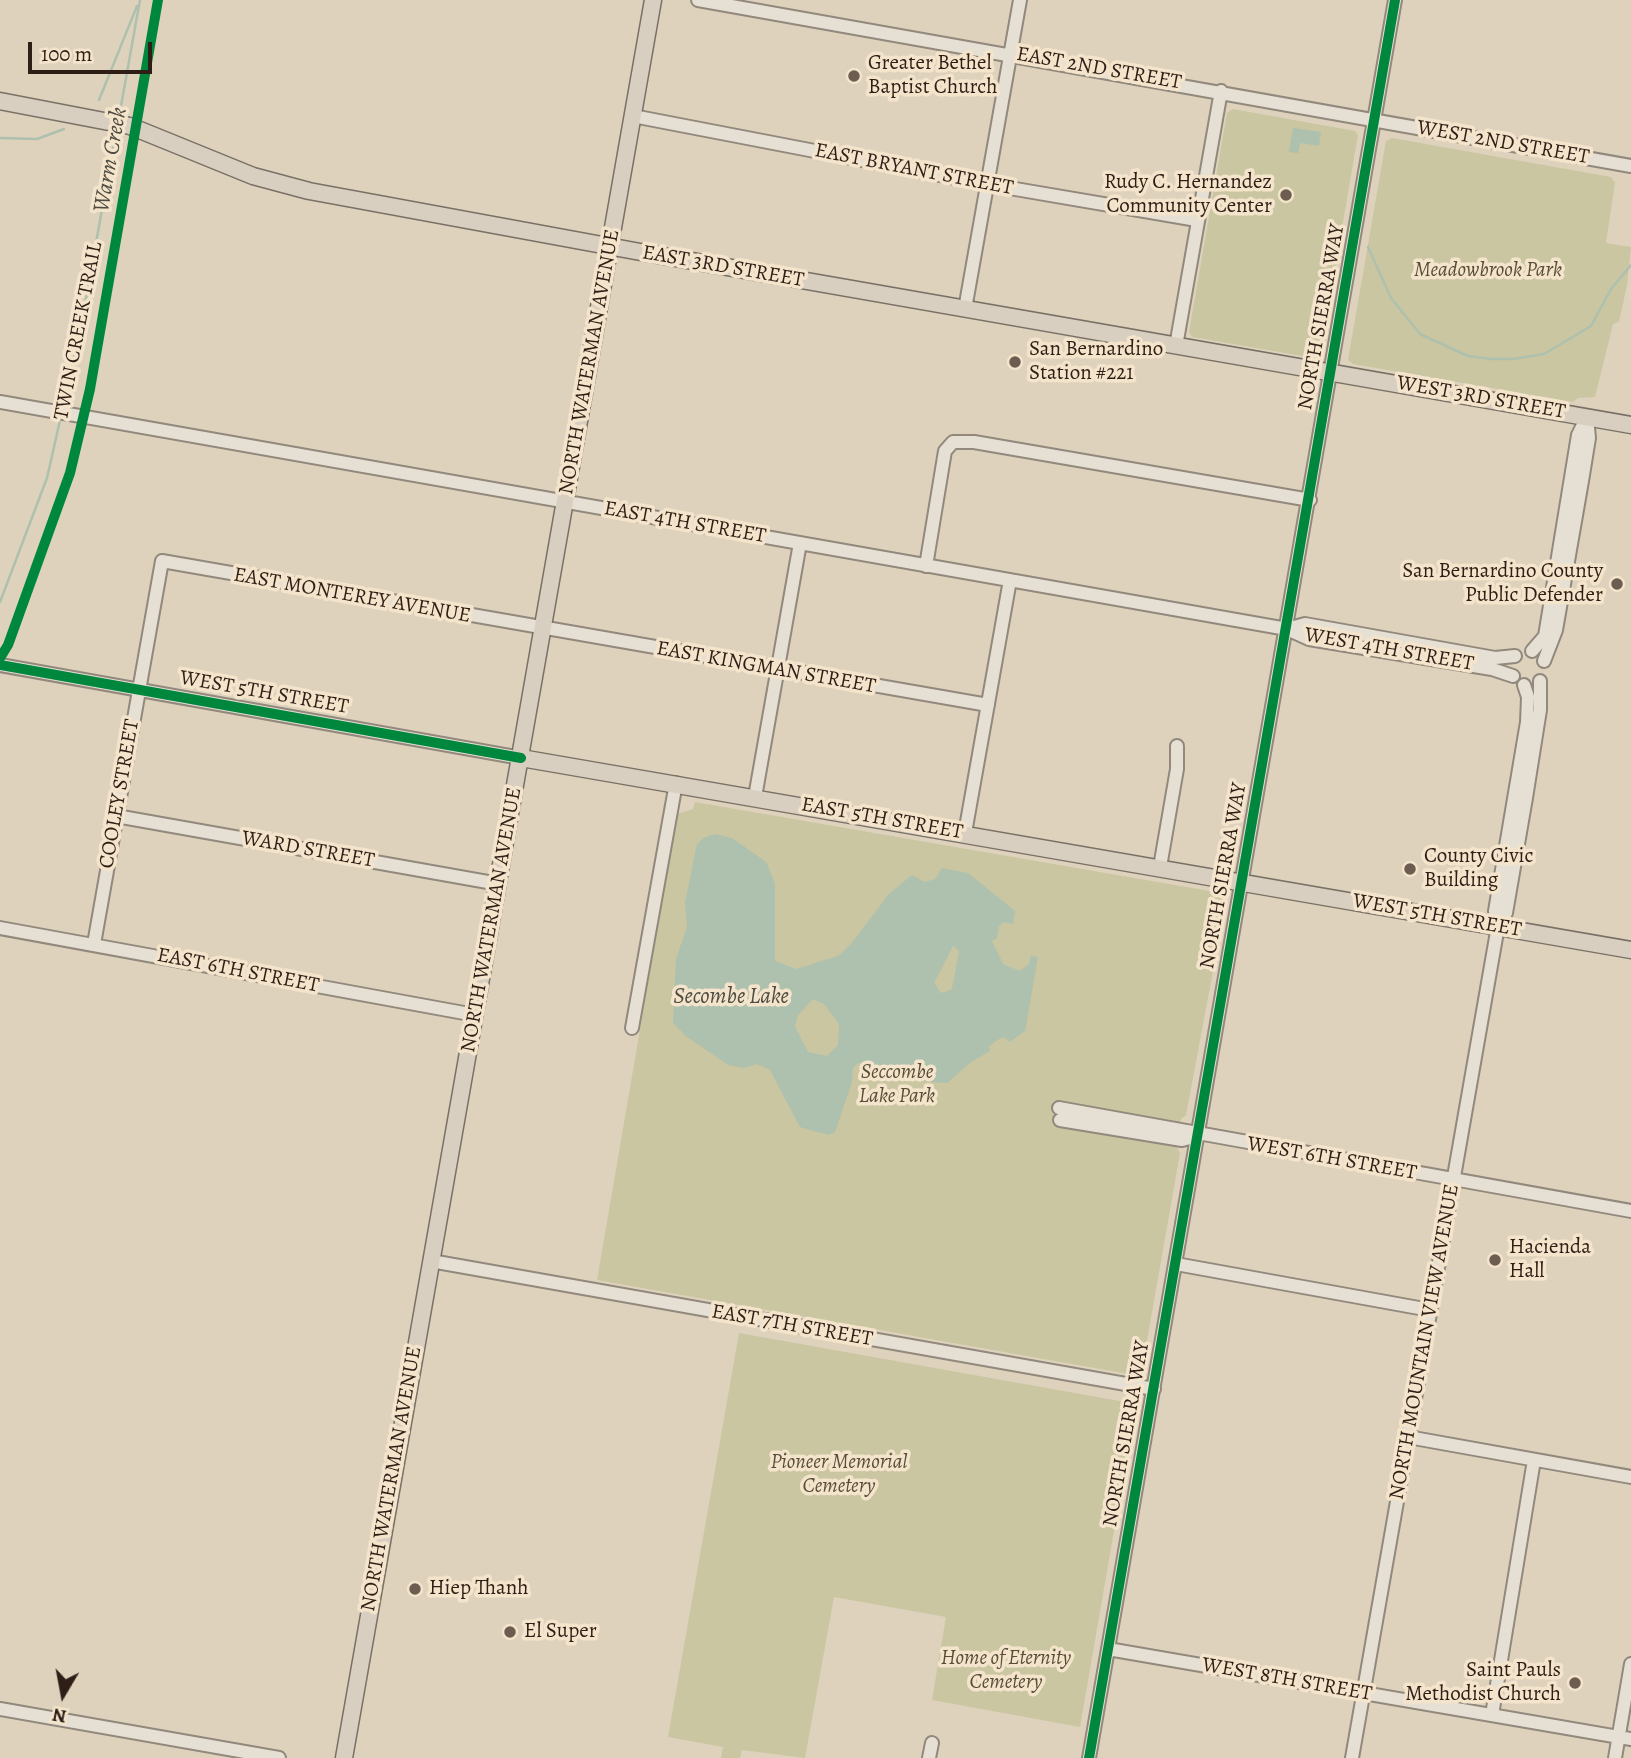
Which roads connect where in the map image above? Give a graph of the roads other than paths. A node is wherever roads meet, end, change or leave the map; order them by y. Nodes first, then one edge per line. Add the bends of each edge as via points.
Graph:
1 (653, 0) edge
2 (698, 0) edge
3 (1020, 0) edge
4 (1395, 0) edge
5 (1010, 53) junction
6 (1221, 91) junction
7 (0, 101) edge
8 (633, 116) junction
9 (1375, 120) junction
10 (1631, 166) edge
11 (986, 184) junction
12 (1197, 220) junction
13 (609, 246) junction
14 (965, 309) junction
15 (1176, 346) junction
16 (1332, 373) junction
17 (0, 402) edge
18 (1587, 417) junction
19 (1631, 425) edge
20 (1310, 500) junction
21 (566, 502) junction
22 (800, 543) junction
23 (162, 561) joint
24 (926, 566) junction
25 (1010, 580) junction
26 (1287, 629) junction
27 (543, 630) junction
28 (1532, 651) junction
29 (1515, 656) junction
30 (1544, 661) junction
31 (0, 665) edge
32 (778, 670) junction
33 (1513, 676) junction
34 (1540, 681) junction
35 (1524, 685) junction
36 (138, 691) junction
37 (988, 705) junction
38 (1177, 746) dead end
39 (521, 758) junction
40 (676, 783) junction
41 (755, 797) junction
42 (116, 816) junction
43 (965, 834) junction
44 (1160, 867) junction
45 (1243, 882) junction
46 (499, 884) junction
47 (1498, 926) junction
48 (0, 928) edge
49 (94, 944) junction
50 (1631, 950) edge
51 (475, 1015) junction
52 (632, 1028) dead end
53 (1060, 1114) dead end
54 (1198, 1136) junction
55 (1453, 1180) junction
56 (1631, 1211) edge
57 (431, 1261) junction
58 (1176, 1264) junction
59 (1430, 1310) junction
60 (1154, 1389) junction
61 (1408, 1437) junction
62 (1535, 1460) junction
63 (1631, 1477) edge
64 (1108, 1649) junction
65 (1631, 1664) edge
66 (1363, 1693) junction
67 (0, 1709) edge
68 (1492, 1715) junction
69 (1625, 1738) edge
70 (932, 1743) dead end
71 (279, 1758) edge
72 (344, 1758) edge
73 (929, 1758) edge
74 (1089, 1758) edge
75 (1352, 1758) edge
76 (1615, 1758) edge

1 - 8 main road, NORTH WATERMAN AVENUE
2 - 5 street, EAST 2ND STREET
3 - 5 street
4 - 9 street, NORTH SIERRA WAY
5 - 6 street, EAST 2ND STREET
5 - 11 street
6 - 9 street, EAST 2ND STREET
6 - 12 street
7 - 13 main road, EAST 3RD STREET via 130,126 280,184
8 - 11 street, EAST BRYANT STREET
8 - 13 main road, NORTH WATERMAN AVENUE
9 - 10 street, WEST 2ND STREET
9 - 16 street, NORTH SIERRA WAY
11 - 12 street, EAST BRYANT STREET
11 - 14 street
12 - 15 street
13 - 14 main road, EAST 3RD STREET
13 - 21 main road, NORTH WATERMAN AVENUE
14 - 15 main road, EAST 3RD STREET
15 - 16 main road, EAST 3RD STREET
16 - 18 main road, WEST 3RD STREET
16 - 20 street, NORTH SIERRA WAY
17 - 21 street, EAST 4TH STREET
18 - 19 main road, WEST 3RD STREET
18 - 28 street via 1578,435 1545,636
18 - 30 street via 1589,438 1556,629
20 - 24 street via 953,442 945,451
20 - 26 street, NORTH SIERRA WAY
21 - 22 street, EAST 4TH STREET
21 - 27 main road, NORTH WATERMAN AVENUE
22 - 24 street, EAST 4TH STREET
22 - 32 street
23 - 27 street, EAST MONTEREY AVENUE
23 - 36 street, COOLEY STREET
24 - 25 street, EAST 4TH STREET
25 - 26 street, EAST 4TH STREET
25 - 37 street
26 - 29 street, WEST 4TH STREET via 1305,624 1495,658
26 - 33 street, WEST 4TH STREET via 1309,639
26 - 45 street, NORTH SIERRA WAY
27 - 32 street, EAST KINGMAN STREET
27 - 39 main road, NORTH WATERMAN AVENUE
28 - 29 street
28 - 30 street
29 - 33 street
30 - 34 street
31 - 36 street, WEST 5TH STREET
32 - 37 street, EAST KINGMAN STREET
32 - 41 street
33 - 35 street
34 - 35 street
34 - 47 street, NORTH MOUNTAIN VIEW AVENUE via 1526,798 1506,913
35 - 47 street, NORTH MOUNTAIN VIEW AVENUE via 1527,722 1495,911
36 - 39 street, WEST 5TH STREET
36 - 42 street, COOLEY STREET
37 - 43 street
38 - 44 street
39 - 40 main road, EAST 5TH STREET
39 - 46 main road, NORTH WATERMAN AVENUE
40 - 41 main road, EAST 5TH STREET
40 - 52 street
41 - 43 main road, EAST 5TH STREET
42 - 46 street, WARD STREET
42 - 49 street, COOLEY STREET
43 - 44 main road, EAST 5TH STREET
44 - 45 main road, EAST 5TH STREET
45 - 47 main road, WEST 5TH STREET
45 - 54 street, NORTH SIERRA WAY
46 - 51 main road, NORTH WATERMAN AVENUE
47 - 50 main road, WEST 5TH STREET
47 - 55 street, NORTH MOUNTAIN VIEW AVENUE
48 - 49 street, EAST 6TH STREET
49 - 51 street, EAST 6TH STREET
51 - 57 main road, NORTH WATERMAN AVENUE
53 - 54 street via 1185,1128
54 - 55 street, WEST 6TH STREET
54 - 58 street, NORTH SIERRA WAY
55 - 56 street, WEST 6TH STREET
55 - 59 street, NORTH MOUNTAIN VIEW AVENUE
57 - 60 street, EAST 7TH STREET
57 - 72 main road, NORTH WATERMAN AVENUE
58 - 59 street
58 - 60 street, NORTH SIERRA WAY
59 - 61 street, NORTH MOUNTAIN VIEW AVENUE
60 - 64 street, NORTH SIERRA WAY
61 - 62 street
61 - 66 street, NORTH MOUNTAIN VIEW AVENUE
62 - 63 street
62 - 68 street
64 - 66 street, WEST 8TH STREET
64 - 74 street, NORTH SIERRA WAY
65 - 69 street
66 - 68 street, WEST 8TH STREET
66 - 75 street, NORTH MOUNTAIN VIEW AVENUE
67 - 71 street
68 - 69 street, WEST 8TH STREET
69 - 76 street
70 - 73 street

